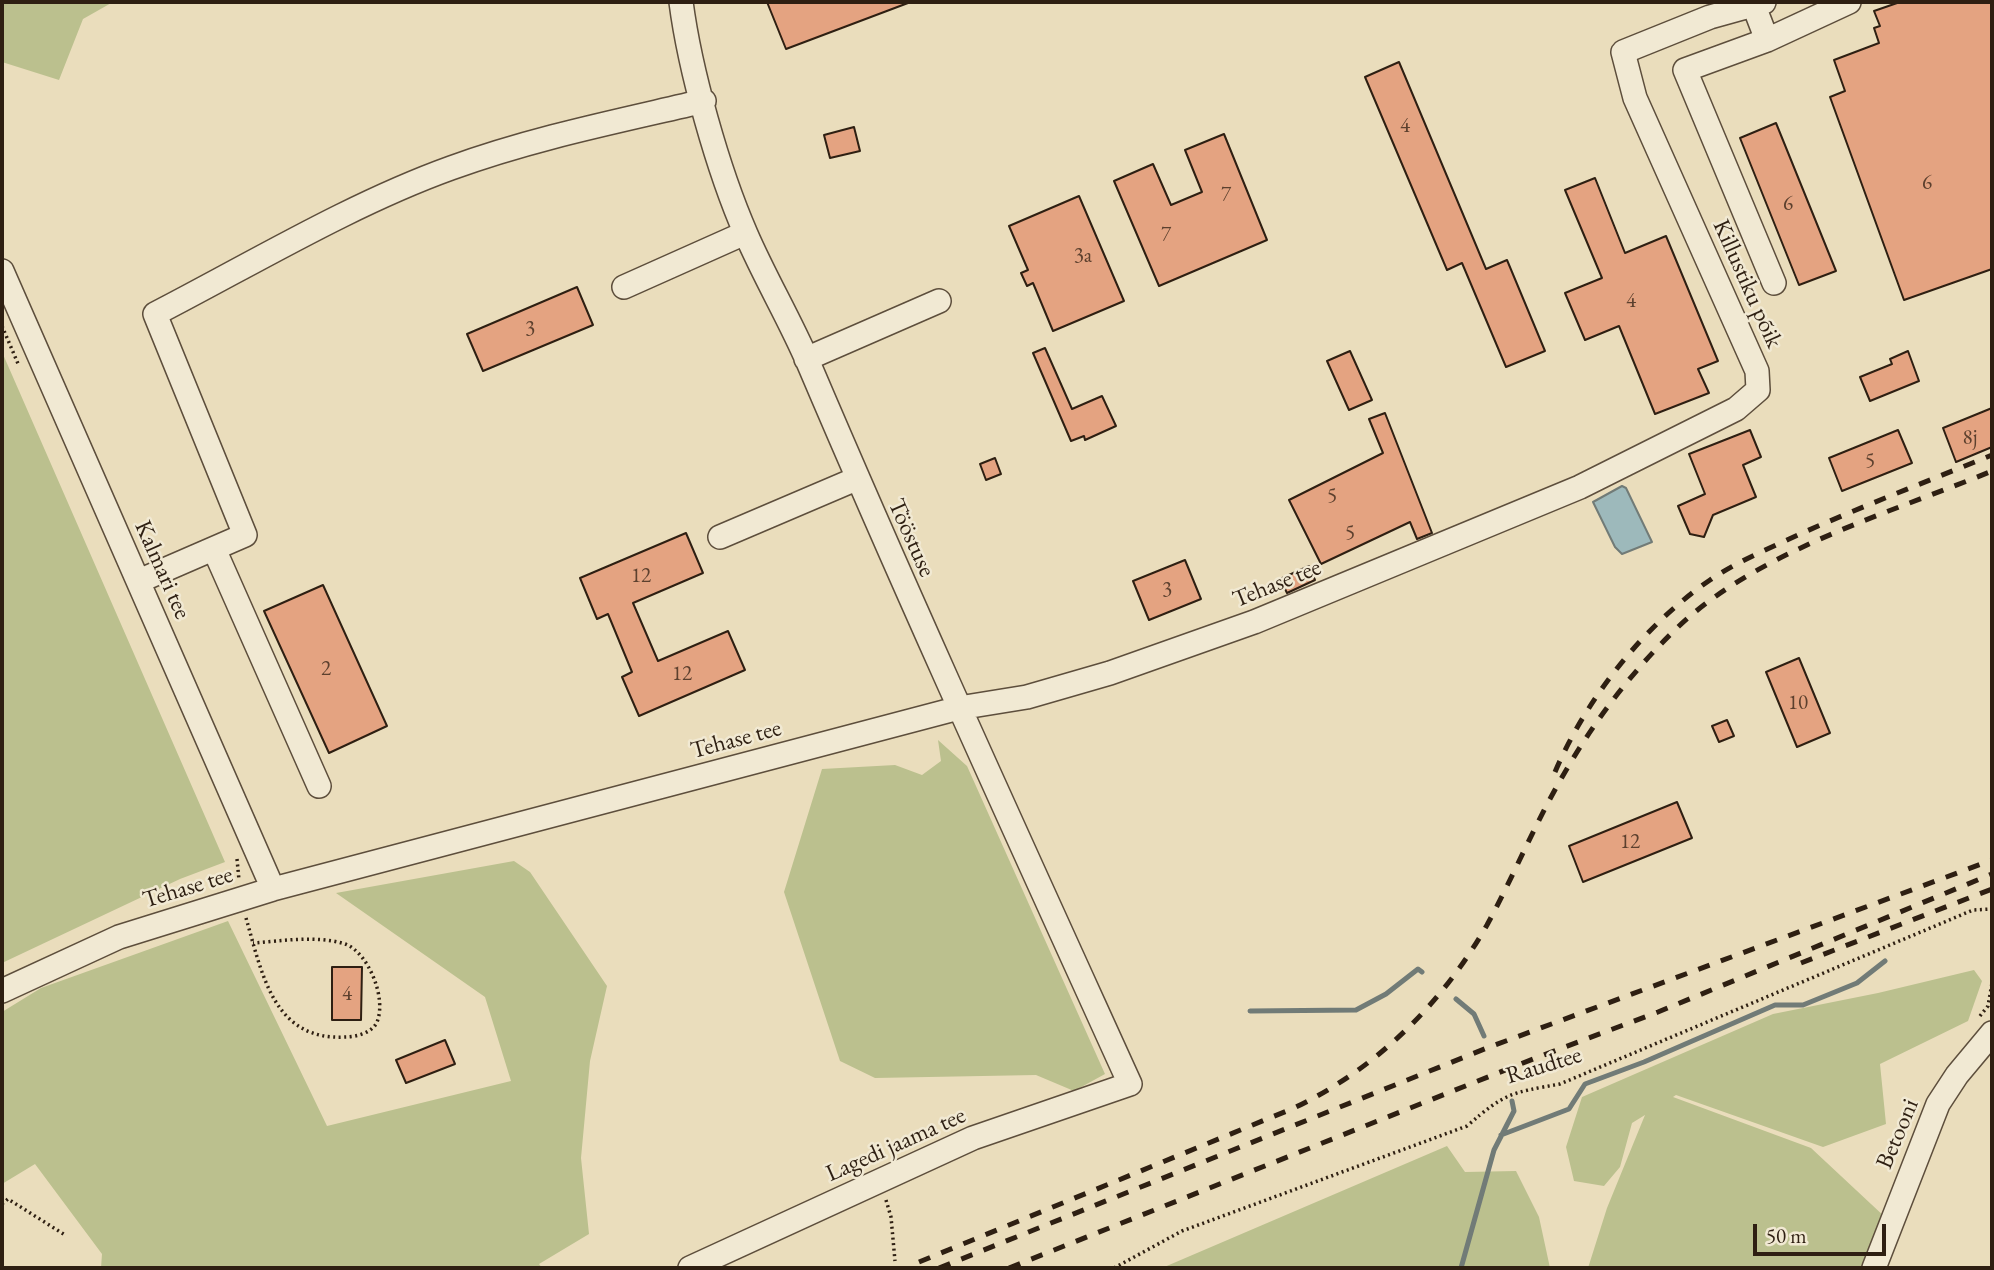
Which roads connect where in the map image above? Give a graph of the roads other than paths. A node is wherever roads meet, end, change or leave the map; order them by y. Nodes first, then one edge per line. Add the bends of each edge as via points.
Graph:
1 (681, 2) edge
2 (1849, 2) edge
3 (1759, 4) edge
4 (1767, 40) junction
5 (704, 101) junction
6 (745, 233) junction
7 (2, 271) edge
8 (1774, 283) dead end
9 (624, 287) dead end
10 (939, 300) dead end
11 (806, 359) junction
12 (856, 479) junction
13 (1480, 527) joint
14 (720, 537) dead end
15 (214, 549) junction
16 (138, 581) junction
17 (960, 708) junction
18 (319, 786) dead end
19 (274, 889) junction
20 (2, 991) edge
21 (1992, 1033) edge
22 (1130, 1084) joint
23 (690, 1268) edge
24 (1874, 1268) edge

1 - 5 street, Tööstuse
2 - 4 street
3 - 4 street
3 - 13 street, Killustiku põik via 1710,17 1623,52 1635,98 1757,372 1758,390 1736,409 1580,487
4 - 8 street via 1685,69
5 - 6 street, Tööstuse
5 - 15 street via 582,129 451,168 373,202 155,314 245,535
6 - 9 street
6 - 11 street, Tööstuse
7 - 16 street, Kalmari tee
10 - 11 street
11 - 12 street, Tööstuse
12 - 14 street
12 - 17 street, Tööstuse
13 - 17 street, Tehase tee via 1254,622 1147,660 1027,697
15 - 16 street
15 - 18 street
16 - 19 street, Kalmari tee
17 - 19 street, Tehase tee
17 - 22 street, Tööstuse
19 - 20 street, Tehase tee via 119,937
21 - 24 street, Betooni via 1938,1104
22 - 23 street, Lagedi jaama tee via 974,1138

